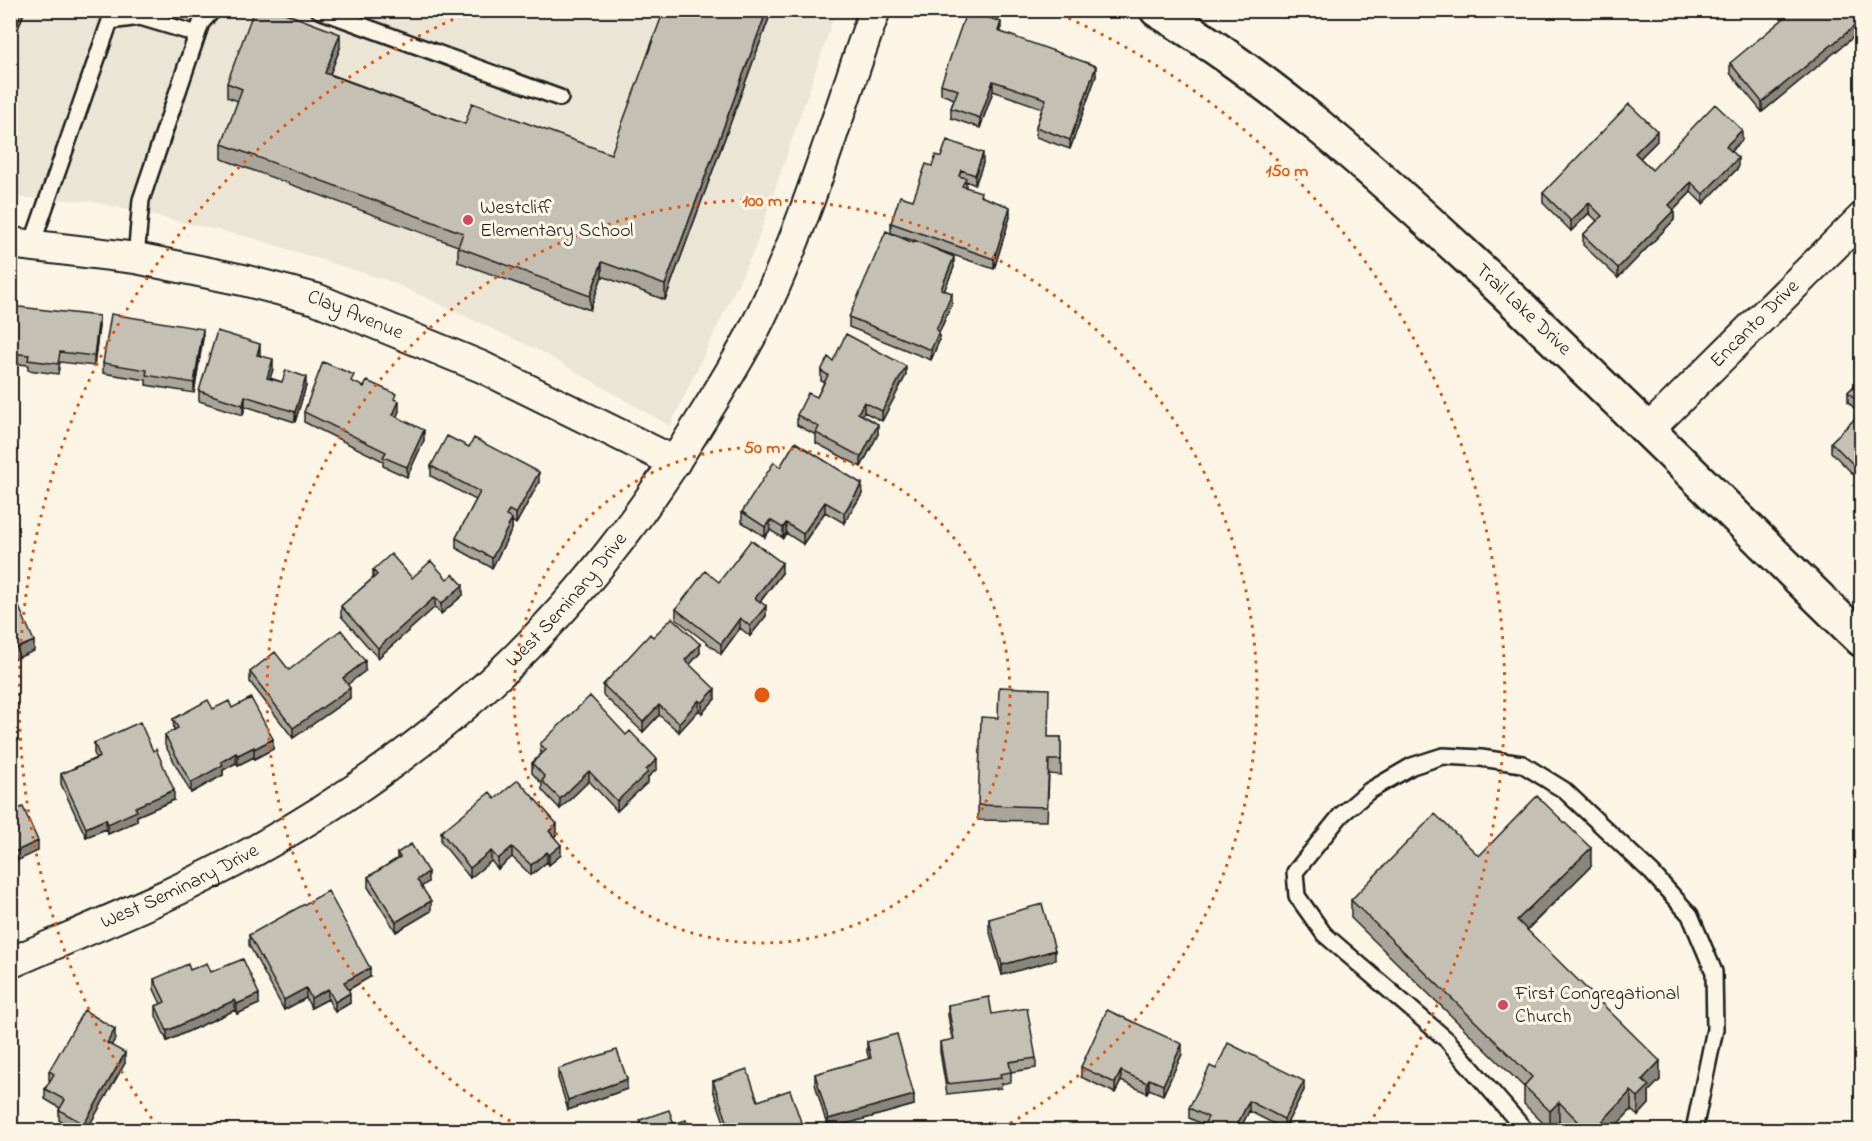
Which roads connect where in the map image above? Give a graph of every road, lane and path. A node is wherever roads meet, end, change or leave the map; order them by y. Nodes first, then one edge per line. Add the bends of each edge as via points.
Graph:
1 (213, 10) edge
2 (319, 10) edge
3 (875, 10) edge
4 (1157, 10) edge
5 (197, 34) junction
6 (560, 98) dead end
7 (1862, 218) edge
8 (21, 243) edge
9 (136, 258) junction
10 (1647, 431) junction
11 (675, 462) junction
12 (1862, 640) edge
13 (10, 963) edge
14 (1525, 1131) edge
15 (1694, 1131) edge

1 - 5 lane
2 - 6 lane
3 - 11 street, West Seminary Drive via 781,272 735,365
4 - 10 street, Trail Lake Drive via 1258,76 1374,172
5 - 8 lane via 140,17 110,21
5 - 9 lane via 141,200
7 - 10 street, Encanto Drive
8 - 9 street, Clay Avenue
9 - 11 street, Clay Avenue via 316,299 482,367
10 - 12 street, Trail Lake Drive
11 - 13 street, West Seminary Drive via 624,538 581,590 483,691 420,744 255,851 176,891
14 - 15 lane via 1447,1040 1324,934 1297,896 1294,872 1341,815 1369,791 1412,766 1443,756 1522,764 1564,789 1690,915 1714,972 1715,1006 1715,1029

